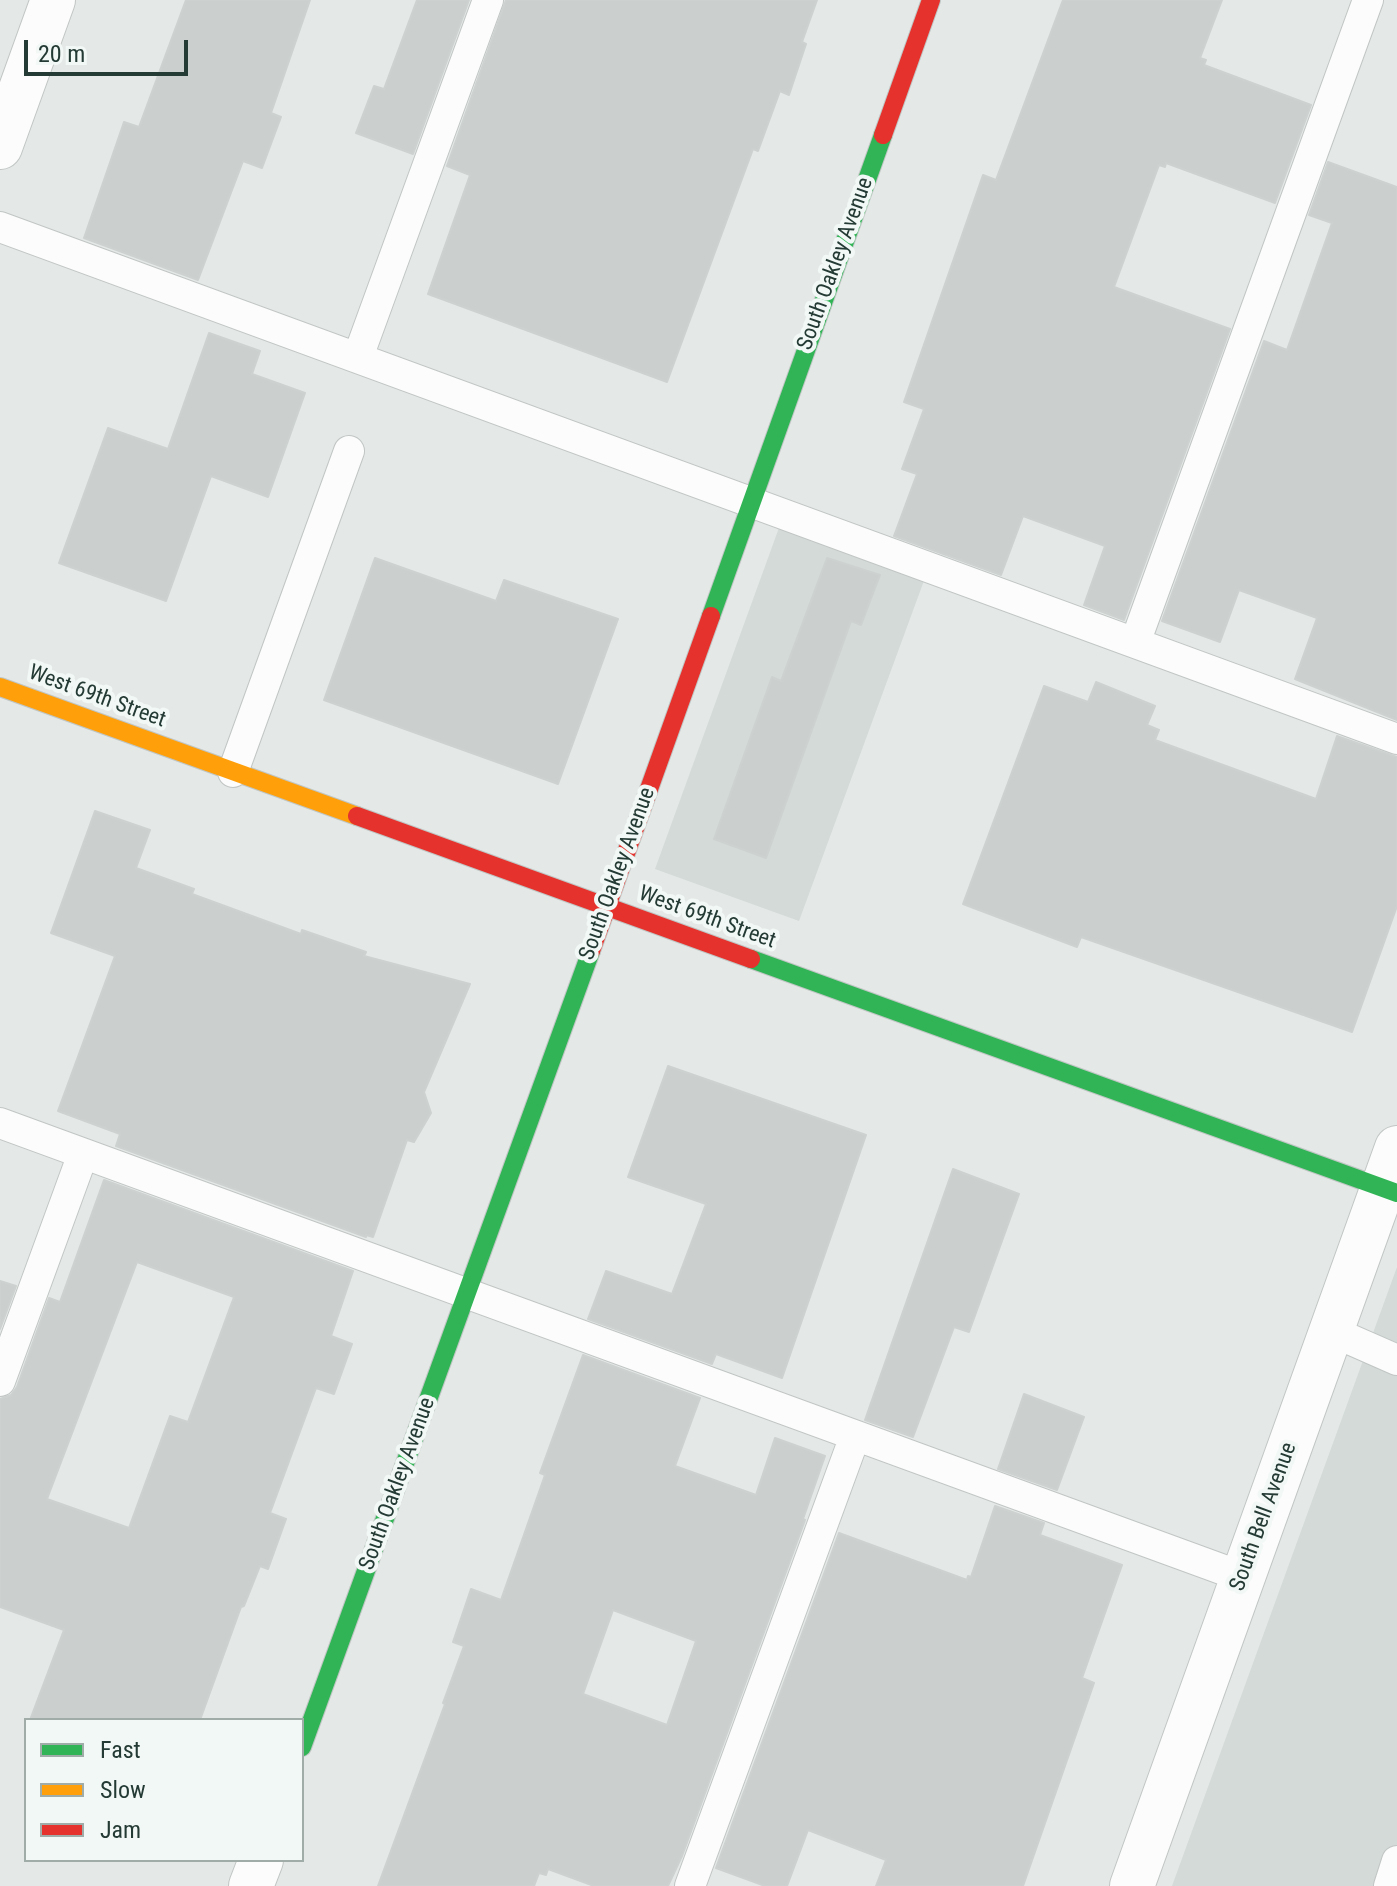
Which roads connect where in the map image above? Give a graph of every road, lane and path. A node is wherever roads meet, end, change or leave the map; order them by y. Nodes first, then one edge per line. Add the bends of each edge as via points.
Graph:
1 (53, 0) edge
2 (488, 0) edge
3 (931, 0) edge
4 (1368, 0) edge
5 (0, 147) edge
6 (0, 227) edge
7 (358, 357) junction
8 (349, 451) dead end
9 (750, 501) junction
10 (1135, 643) junction
11 (0, 687) edge
12 (1397, 739) edge
13 (233, 772) junction
14 (606, 907) junction
15 (0, 1123) edge
16 (83, 1154) junction
17 (1392, 1176) edge
18 (468, 1295) junction
19 (1331, 1331) junction
20 (1397, 1360) edge
21 (0, 1381) edge
22 (855, 1436) junction
23 (1243, 1577) junction
24 (304, 1742) edge
25 (1397, 1861) edge
26 (260, 1862) edge
27 (251, 1886) edge
28 (690, 1886) edge
29 (1132, 1886) edge
30 (1389, 1886) edge

1 - 5 street
2 - 7 lane
3 - 9 street, South Oakley Avenue
4 - 10 lane
6 - 7 lane
7 - 9 lane
8 - 13 lane
9 - 10 lane
9 - 14 street, South Oakley Avenue
10 - 12 lane
11 - 13 street, West 69th Street
13 - 14 street, West 69th Street
14 - 17 street, West 69th Street
14 - 18 street, South Oakley Avenue
15 - 16 lane
16 - 18 lane
16 - 21 lane
17 - 19 street, South Bell Avenue
18 - 22 lane
18 - 24 street, South Oakley Avenue
19 - 20 lane
19 - 23 street, South Bell Avenue
22 - 23 lane
22 - 28 lane
23 - 29 street, South Bell Avenue
25 - 30 lane
26 - 27 street

